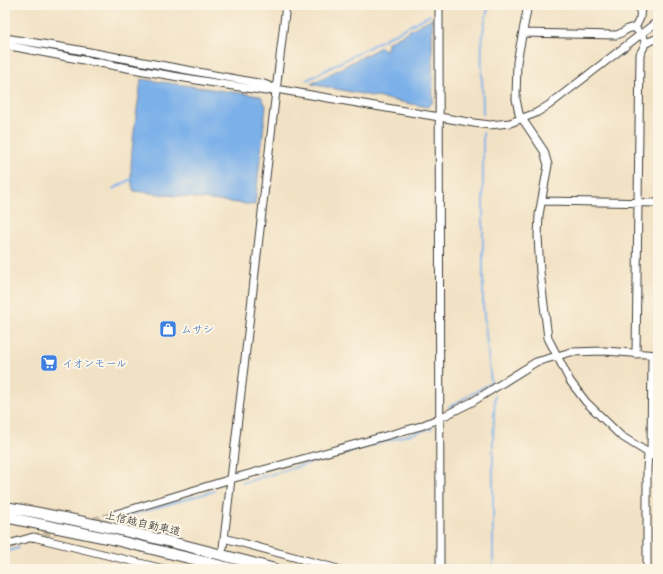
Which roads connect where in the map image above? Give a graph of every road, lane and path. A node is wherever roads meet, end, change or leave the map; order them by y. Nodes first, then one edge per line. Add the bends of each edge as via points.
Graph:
1 (286, 5) edge
2 (439, 5) edge
3 (528, 5) edge
4 (641, 5) edge
5 (658, 21) edge
6 (635, 28) junction
7 (523, 33) junction
8 (640, 34) junction
9 (5, 38) edge
10 (658, 38) edge
11 (646, 43) junction
12 (5, 45) edge
13 (276, 89) junction
14 (440, 117) junction
15 (522, 120) junction
16 (542, 201) junction
17 (639, 202) junction
18 (658, 203) edge
19 (636, 354) junction
20 (655, 355) edge
21 (557, 356) junction
22 (440, 418) junction
23 (648, 454) junction
24 (658, 459) edge
25 (231, 479) junction
26 (5, 507) edge
27 (116, 514) tunnel mouth
28 (5, 517) edge
29 (224, 538) junction
30 (5, 545) edge
31 (223, 548) dead end
32 (164, 569) edge
33 (234, 569) edge
34 (274, 569) edge
35 (338, 569) edge
36 (440, 569) edge
37 (647, 569) edge

1 - 13 street
2 - 14 street
3 - 7 street
4 - 6 street via 640,18
5 - 8 street
6 - 7 street via 629,28 616,35
6 - 8 street
7 - 15 street via 516,71 516,99
8 - 11 street
8 - 15 street via 549,105
9 - 13 street via 183,68 264,84
10 - 11 street
11 - 17 street via 640,54
12 - 13 street via 180,78 266,91
13 - 14 street
13 - 25 street
14 - 15 street via 490,125
14 - 22 street
15 - 16 street via 546,155 548,170
16 - 17 street
16 - 21 street via 538,236 540,272 548,338
17 - 18 street
17 - 19 street
19 - 20 street
19 - 21 street via 606,351 571,352
20 - 23 street via 651,449
21 - 22 street via 536,362 479,398
21 - 23 street via 570,381 586,402 621,436
22 - 25 street
22 - 36 street
23 - 24 street
23 - 37 street
25 - 27 street
25 - 29 street
26 - 34 highway, 上信越自動車道 via 74,519
28 - 33 highway, 上信越自動車道 via 100,536
29 - 31 street
29 - 35 street
30 - 32 street via 33,537

